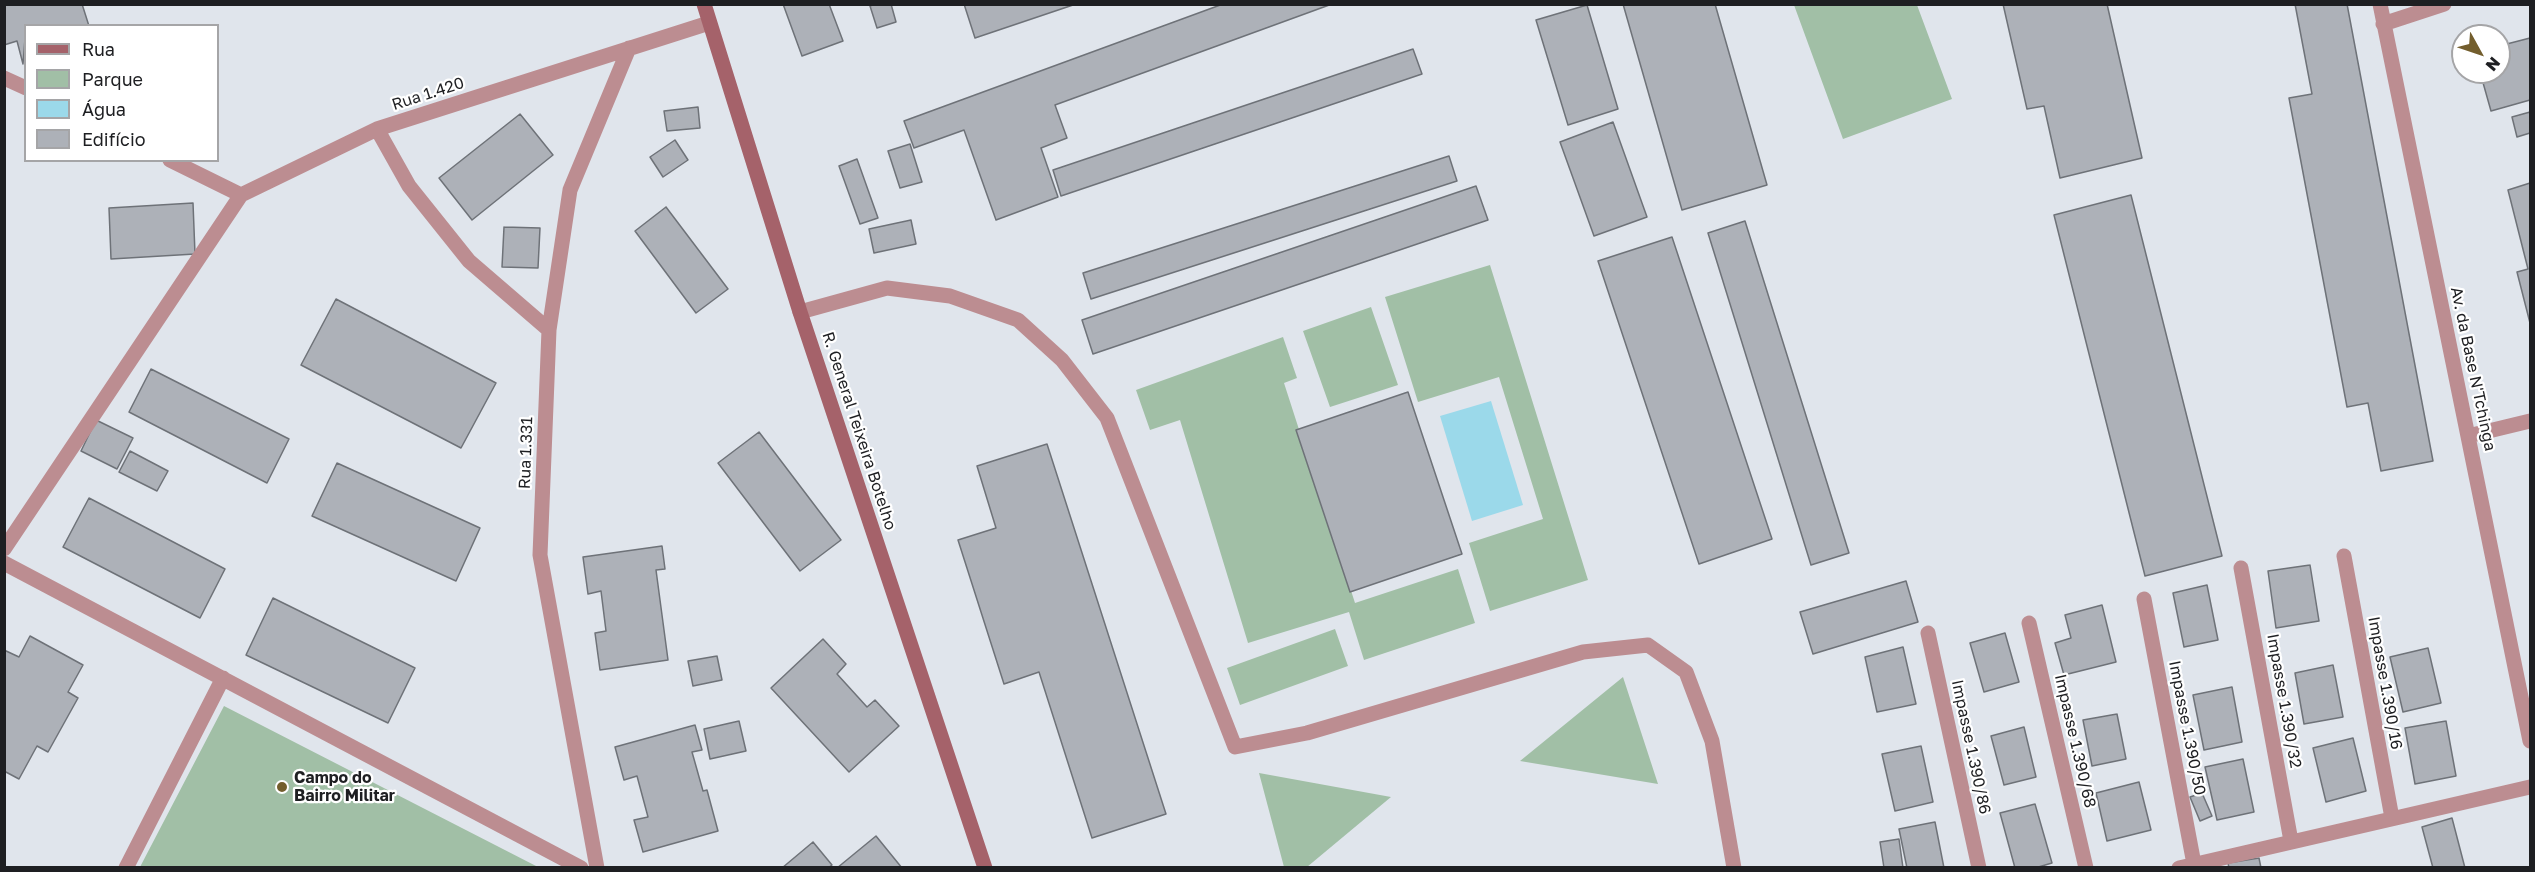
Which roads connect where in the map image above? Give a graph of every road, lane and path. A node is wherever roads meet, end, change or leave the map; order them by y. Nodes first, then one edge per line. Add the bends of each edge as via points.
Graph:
1 (704, 4) edge
2 (2380, 4) edge
3 (2444, 4) edge
4 (709, 23) junction
5 (2383, 24) junction
6 (629, 48) junction
7 (4, 78) edge
8 (24, 87) edge
9 (377, 129) junction
10 (174, 162) edge
11 (241, 195) junction
12 (800, 312) junction
13 (549, 330) junction
14 (2530, 421) edge
15 (2468, 436) junction
16 (4, 549) edge
17 (2344, 556) dead end
18 (4, 563) edge
19 (2241, 567) dead end
20 (2144, 599) dead end
21 (2029, 623) dead end
22 (1928, 633) dead end
23 (223, 678) junction
24 (2530, 741) edge
25 (2530, 786) edge
26 (2392, 818) junction
27 (2291, 841) junction
28 (2186, 866) edge
29 (126, 867) edge
30 (581, 867) edge
31 (597, 867) edge
32 (985, 867) edge
33 (1734, 867) edge
34 (1979, 867) edge
35 (2086, 867) edge

1 - 4 street, R. General Teixeira Botelho
2 - 5 street, Av. da Base N'Tchinga
3 - 5 street
4 - 6 street, Rua 1.420
4 - 12 street, R. General Teixeira Botelho
5 - 15 street, Av. da Base N'Tchinga
6 - 9 street, Rua 1.420
6 - 13 street, Rua 1.331 via 570,190
7 - 8 street
9 - 11 street, Rua 1.420
9 - 13 street via 409,186 469,261
10 - 11 street
11 - 16 street
12 - 32 street, R. General Teixeira Botelho
12 - 33 street via 887,288 950,296 1018,321 1062,360 1107,418 1235,747 1306,733 1583,652 1647,645 1686,672 1712,741
13 - 31 street, Rua 1.331 via 540,555
14 - 15 street
15 - 24 street, Av. da Base N'Tchinga
17 - 26 street, Impasse 1.390/16
18 - 23 street
19 - 27 street, Impasse 1.390/32
20 - 28 street, Impasse 1.390/50
21 - 35 street, Impasse 1.390/68
22 - 34 street, Impasse 1.390/86
23 - 29 street
23 - 30 street
25 - 26 street
26 - 27 street
27 - 28 street

